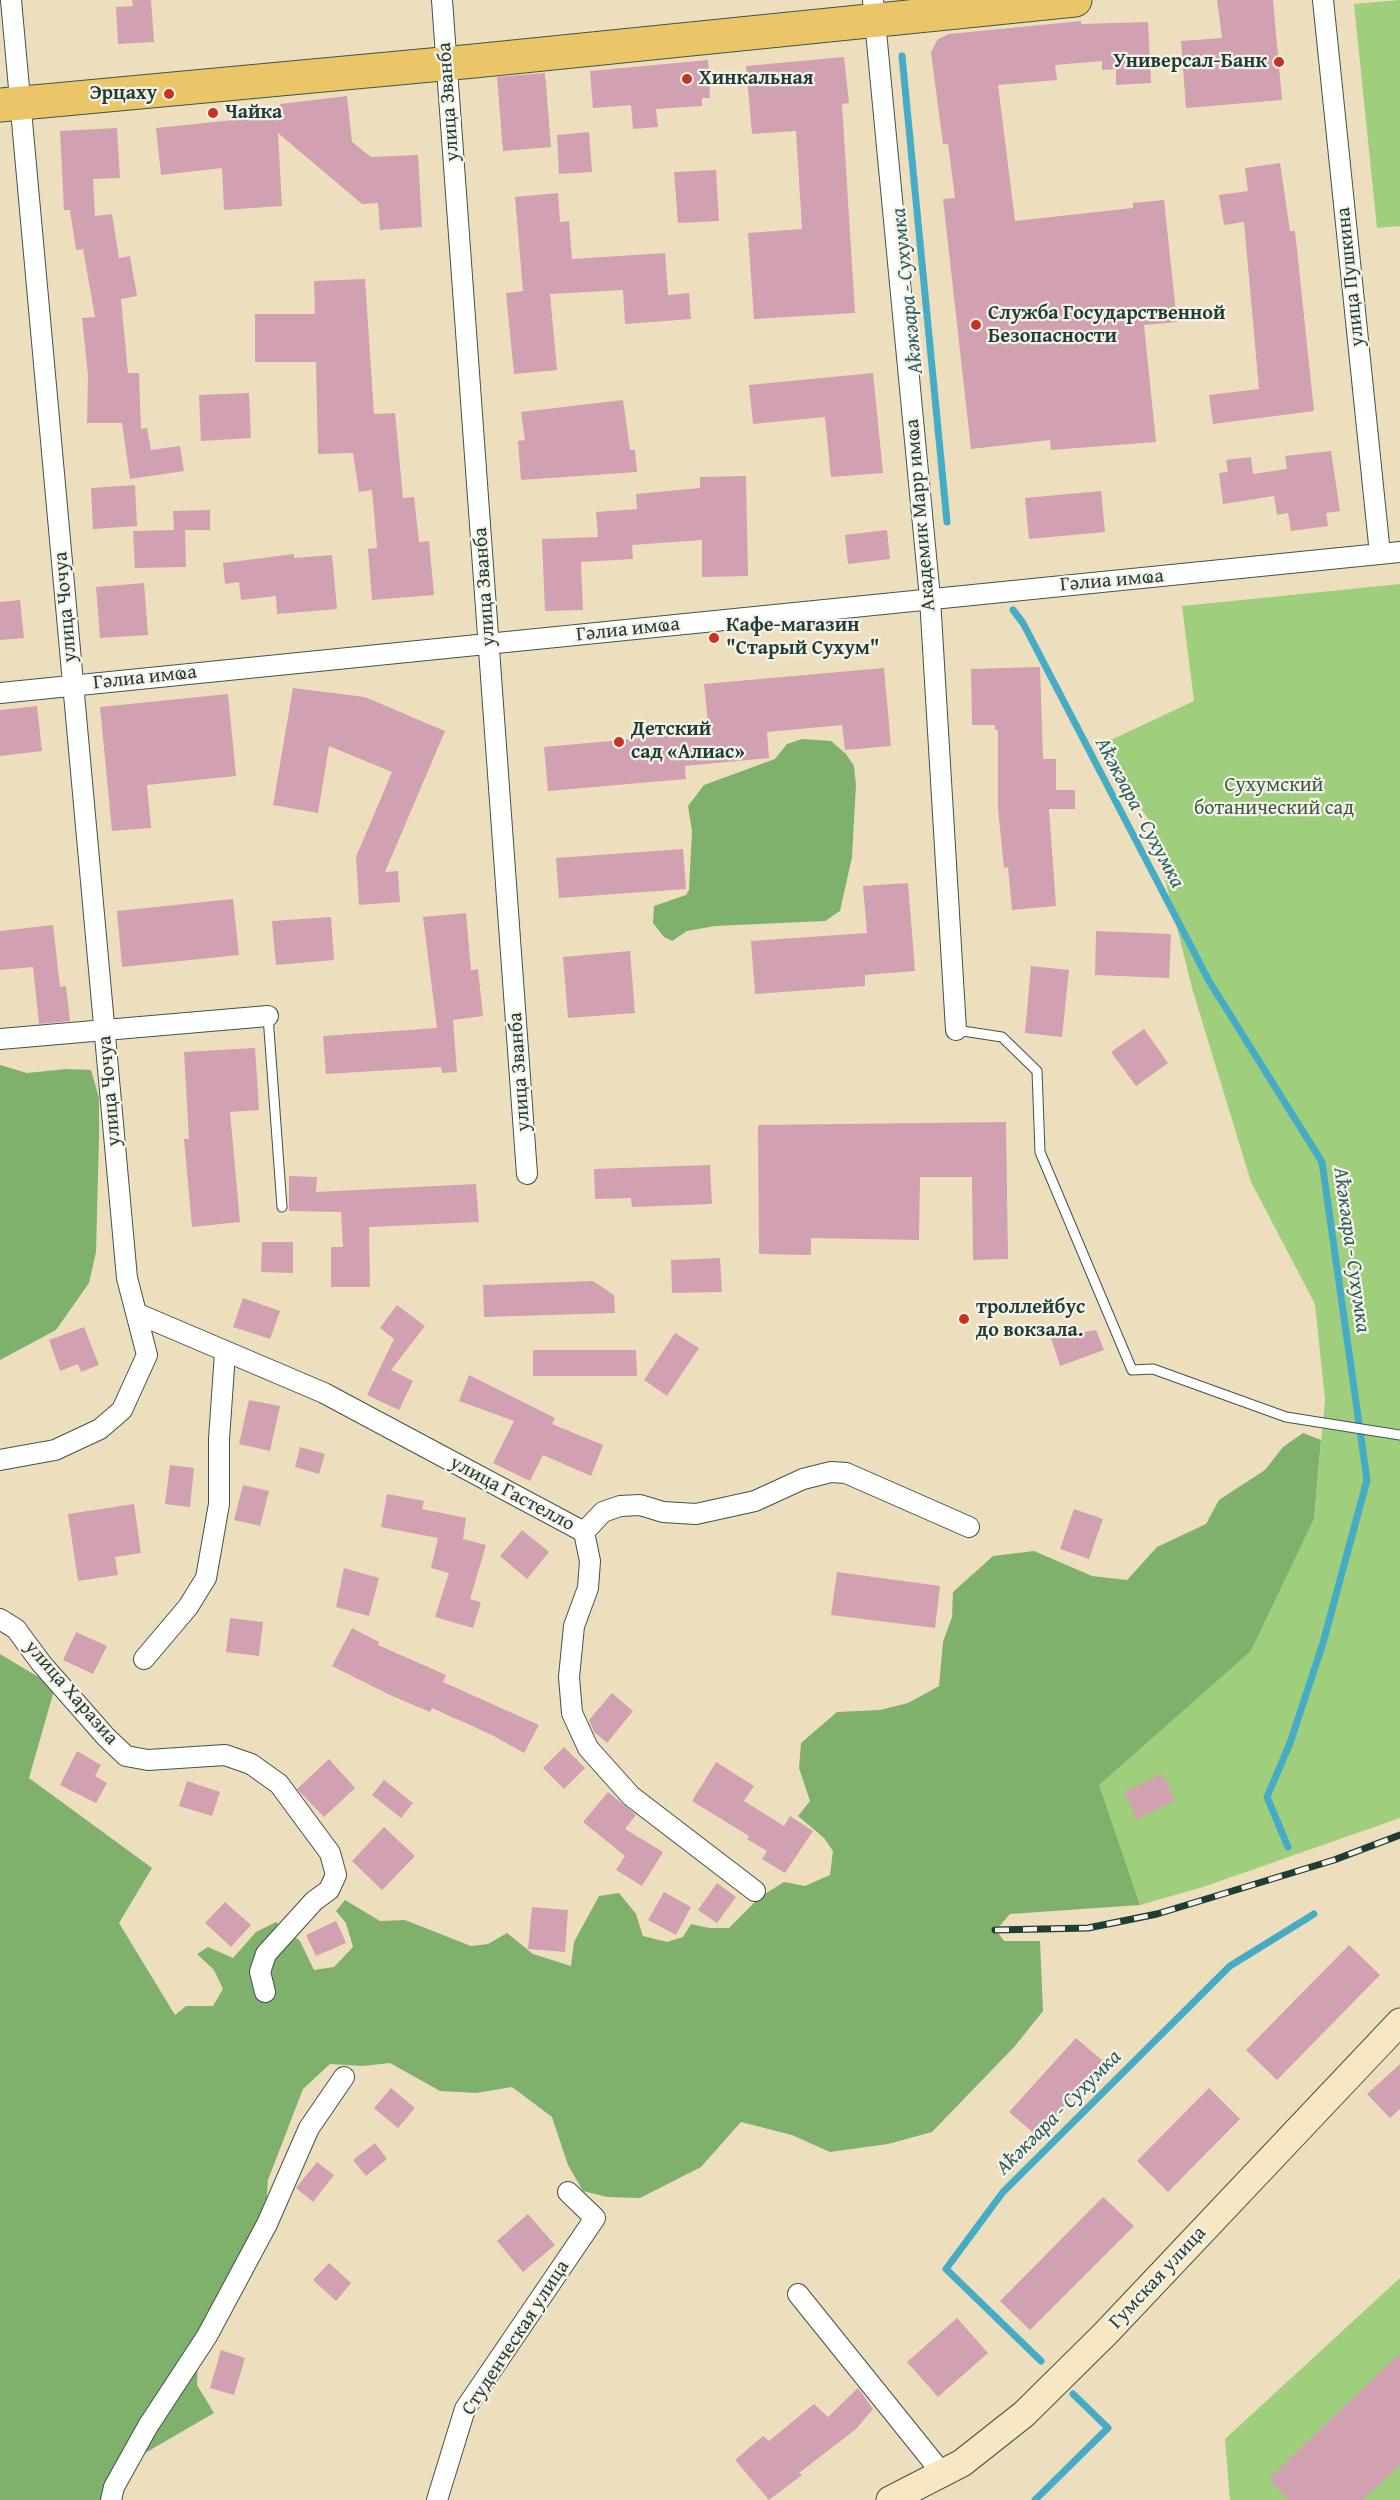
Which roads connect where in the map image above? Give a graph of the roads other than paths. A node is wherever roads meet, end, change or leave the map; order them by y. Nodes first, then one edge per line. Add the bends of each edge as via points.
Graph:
1 (11, 0) edge
2 (442, 0) edge
3 (1075, 0) edge
4 (1323, 0) edge
5 (874, 10) edge
6 (446, 63) junction
7 (10, 104) edge
8 (1400, 552) edge
9 (1380, 554) junction
10 (930, 598) junction
11 (489, 644) junction
12 (74, 686) junction
13 (0, 693) edge
14 (268, 1016) joint
15 (956, 1030) joint
16 (105, 1031) junction
17 (0, 1039) edge
18 (527, 1174) dead end
19 (282, 1207) dead end
20 (136, 1313) junction
21 (225, 1353) junction
22 (1400, 1435) edge
23 (0, 1460) edge
24 (969, 1527) dead end
25 (584, 1532) junction
26 (0, 1619) edge
27 (144, 1659) dead end
28 (755, 1891) dead end
29 (265, 1992) dead end
30 (1400, 2022) edge
31 (344, 2077) dead end
32 (568, 2192) dead end
33 (798, 2294) dead end
34 (942, 2473) junction
35 (111, 2500) edge
36 (437, 2500) edge
37 (890, 2500) edge

1 - 7 street, улица Чочуа
2 - 6 street, улица Званба
3 - 5 highway
4 - 9 street, улица Пушкина
5 - 6 highway
5 - 10 street, Академик Марр имҩа
6 - 7 highway
6 - 11 street, улица Званба
7 - 12 street, улица Чочуа
8 - 9 street, Гәлиа имҩа
9 - 10 street, Гәлиа имҩа
10 - 11 street, Гәлиа имҩа
10 - 15 street, Академик Марр имҩа
11 - 12 street, Гәлиа имҩа
11 - 18 street, улица Званба
12 - 13 street, Гәлиа имҩа
12 - 16 street, улица Чочуа
14 - 16 street
14 - 19 lane
15 - 22 lane via 1002,1037 1036,1071 1040,1152 1132,1370 1153,1370 1286,1417
16 - 17 street
16 - 20 street, улица Чочуа via 127,1278
20 - 21 street, улица Гастелло
20 - 23 street, улица Чочуа via 147,1355 122,1410 100,1429 55,1450
21 - 25 street, улица Гастелло via 324,1393
21 - 27 street via 219,1504 206,1578 188,1607
24 - 25 street via 846,1473 831,1472 803,1479 755,1500 696,1514 663,1512 640,1505 620,1506 603,1512
25 - 28 street, улица Гастелло via 590,1561 588,1588 574,1626 568,1677 572,1713 588,1748 632,1796
26 - 29 street, улица Харазиа via 16,1629 41,1663 126,1756 148,1760 225,1755 251,1764 279,1785 330,1853 336,1875 329,1890 314,1900 266,1953 260,1972
30 - 34 street, Гумская улица via 1105,2334 1024,2414 962,2463
31 - 35 street via 309,2128 267,2224 207,2336 148,2426 114,2487
32 - 36 street, Студенческая улица via 595,2218 465,2409
33 - 34 street
34 - 37 street, Гумская улица

